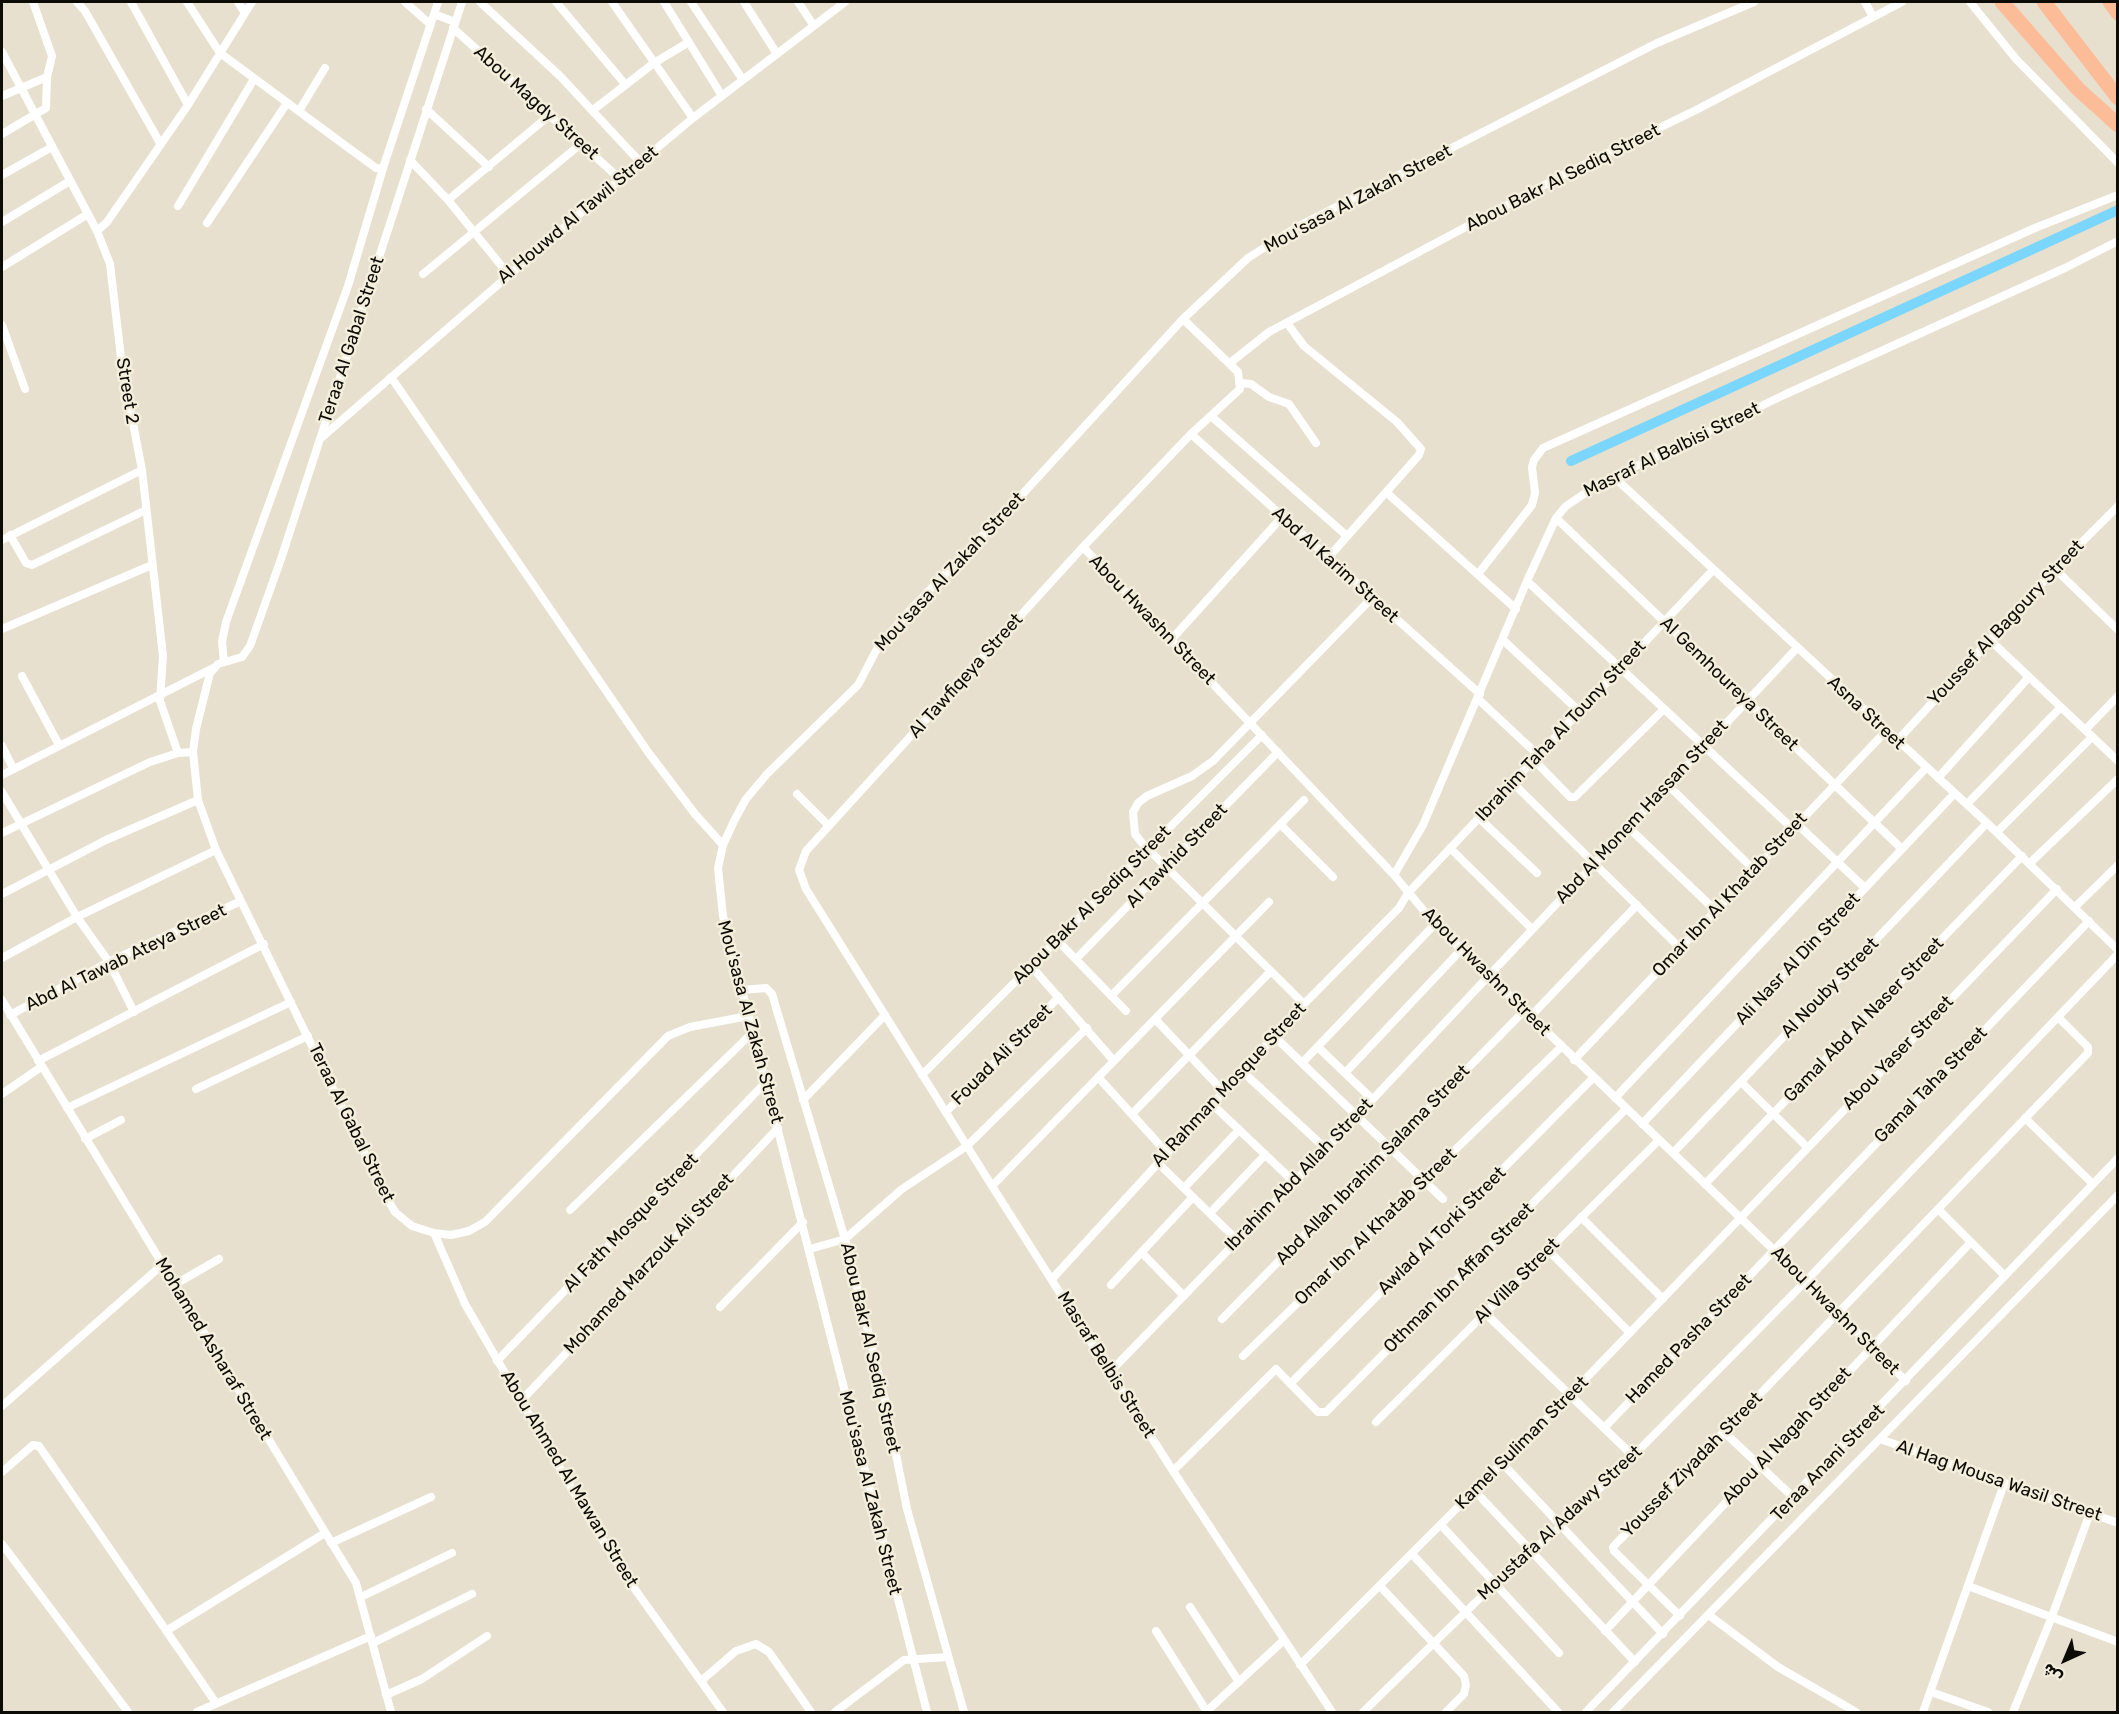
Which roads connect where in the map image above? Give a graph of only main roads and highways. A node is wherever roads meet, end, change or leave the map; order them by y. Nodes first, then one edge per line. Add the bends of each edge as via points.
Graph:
1 (2002, 2) edge
2 (2044, 2) edge
3 (2110, 2) edge
4 (2118, 13) edge
5 (2118, 98) edge
6 (2118, 125) edge

1 - 6 highway via 2078,89
2 - 5 highway
3 - 4 highway

